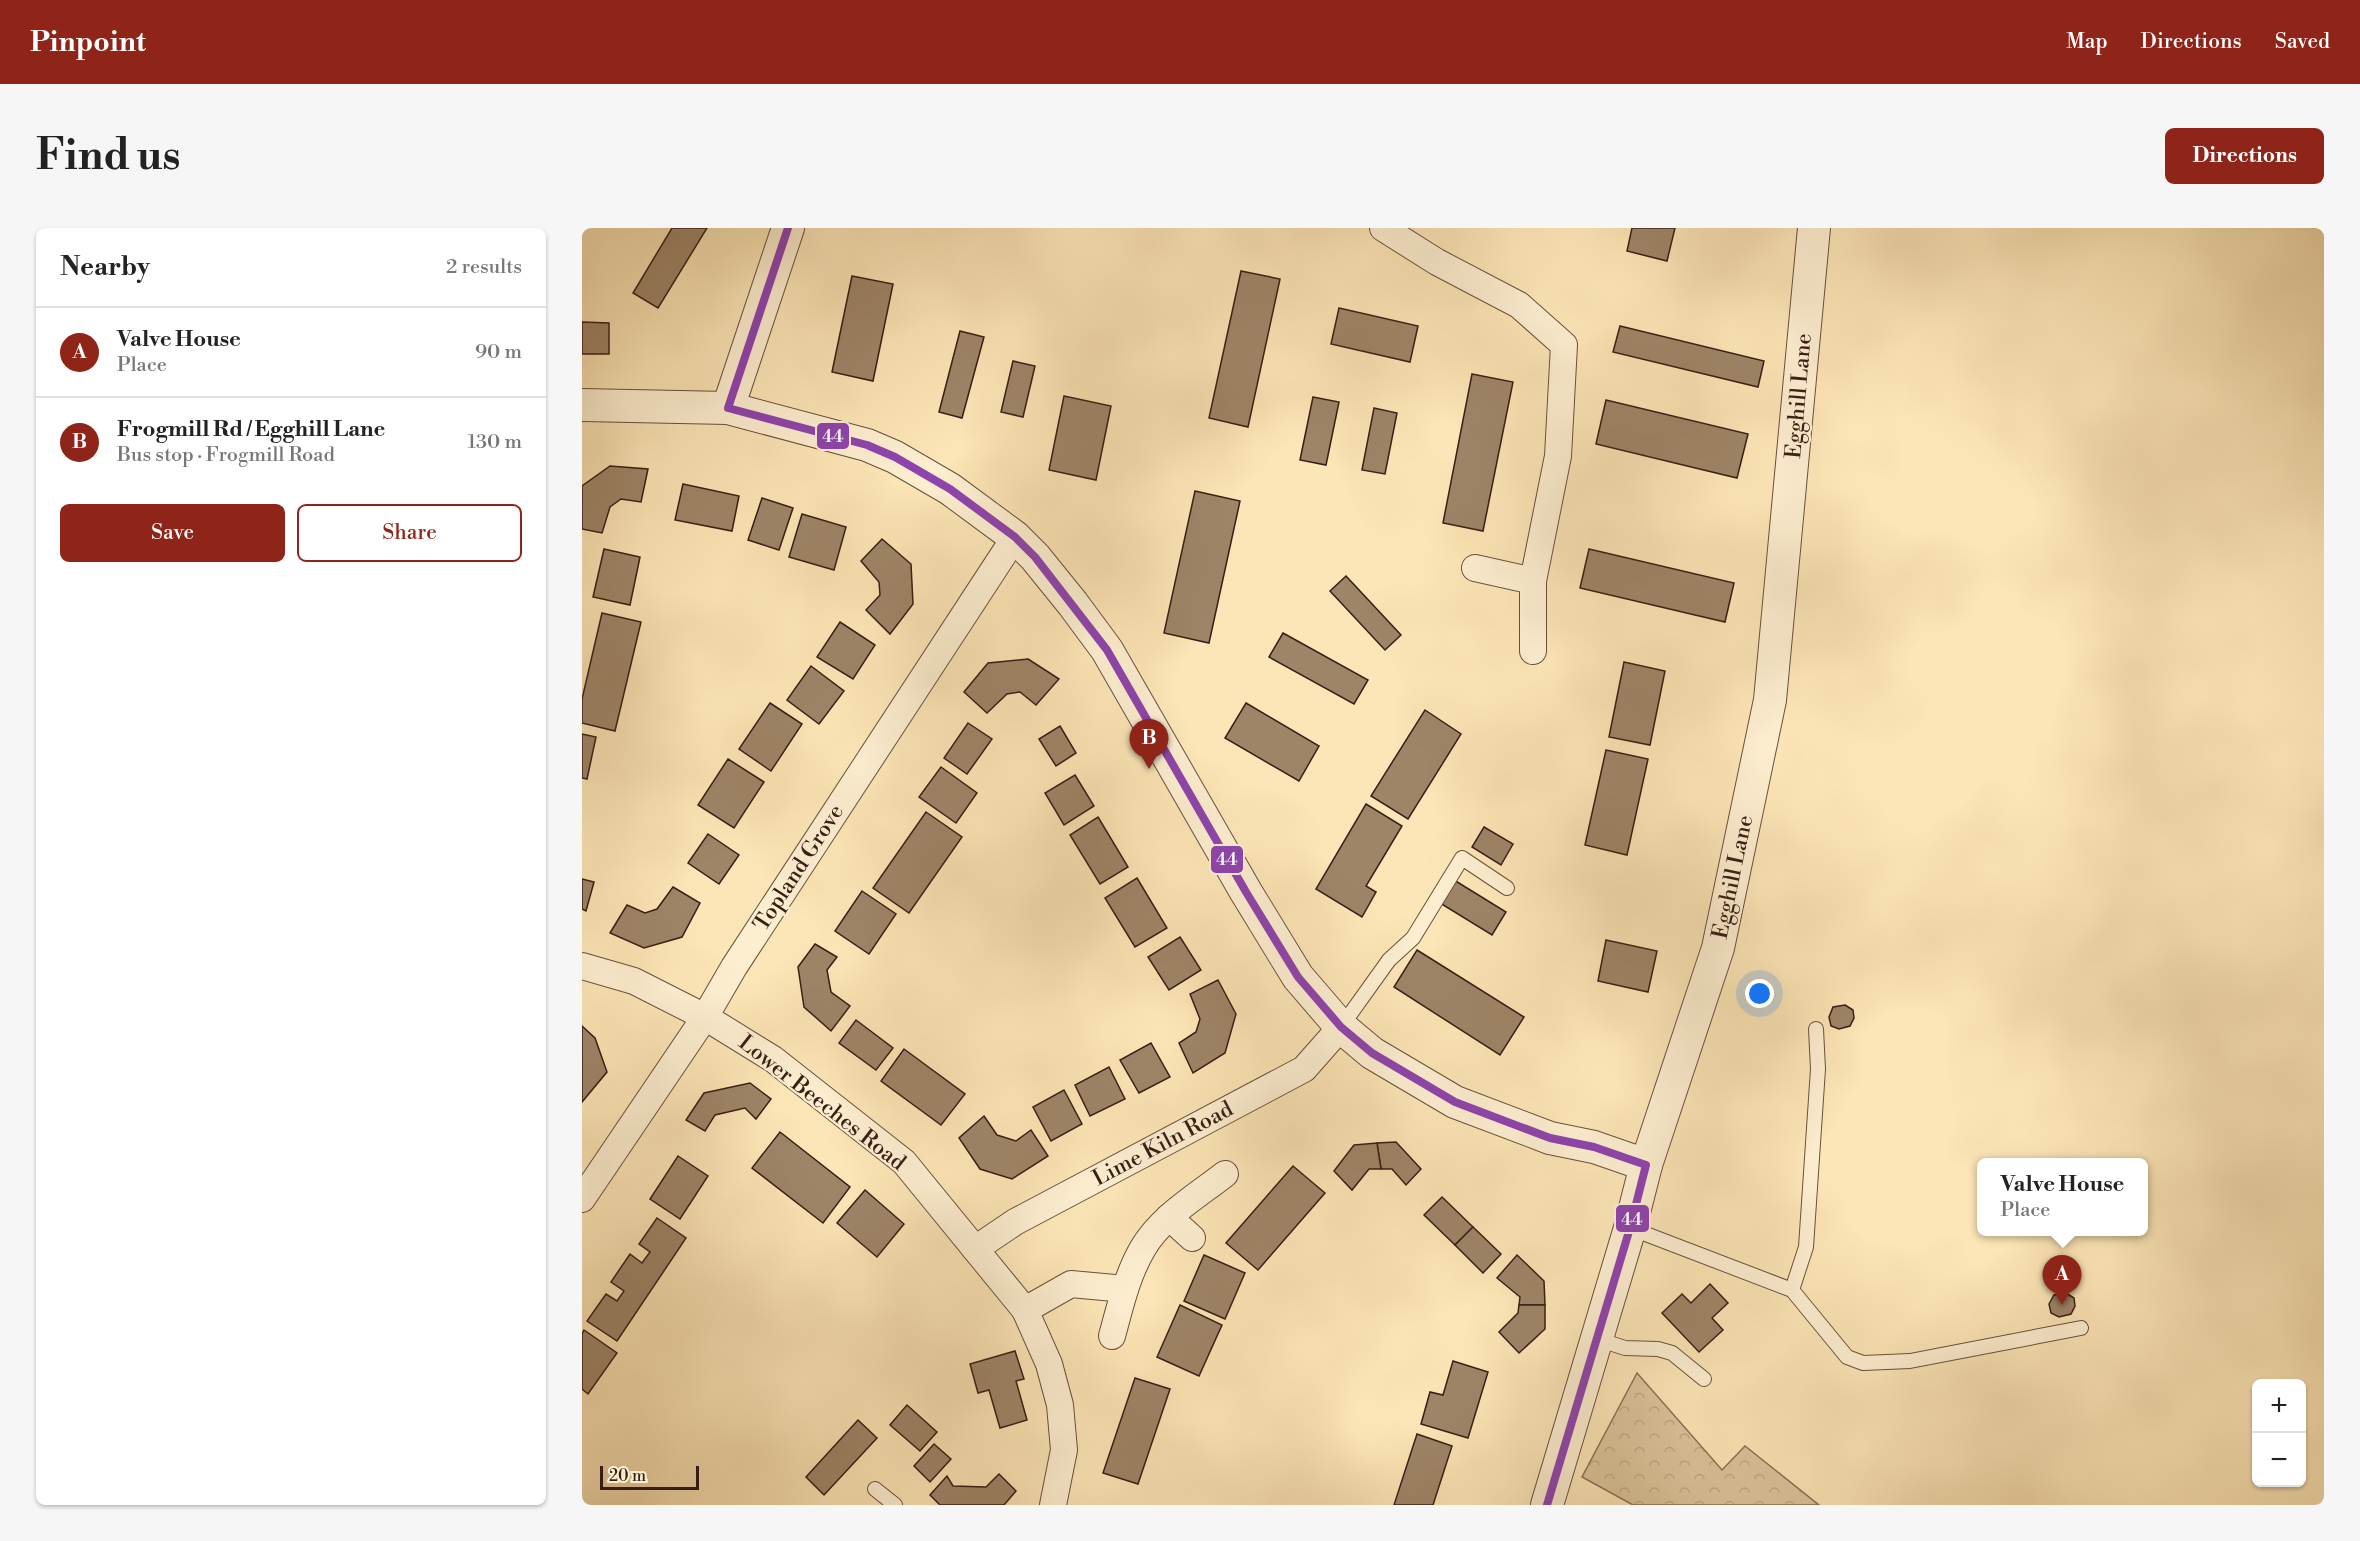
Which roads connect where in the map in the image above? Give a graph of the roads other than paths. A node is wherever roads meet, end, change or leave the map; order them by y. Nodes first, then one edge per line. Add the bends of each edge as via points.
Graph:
1 (788, 228) edge
2 (1383, 228) edge
3 (1814, 228) edge
4 (582, 405) edge
5 (728, 408) junction
6 (1015, 537) junction
7 (1475, 568) dead end
8 (1533, 581) junction
9 (1533, 651) dead end
10 (1507, 888) dead end
11 (582, 966) edge
12 (705, 1017) junction
13 (1341, 1027) junction
14 (1816, 1029) dead end
15 (1646, 1165) junction
16 (1225, 1174) dead end
17 (582, 1198) edge
18 (1169, 1217) junction
19 (1630, 1228) junction
20 (1192, 1238) dead end
21 (975, 1249) junction
22 (1125, 1289) junction
23 (1792, 1290) junction
24 (1025, 1310) junction
25 (2081, 1328) dead end
26 (1112, 1336) dead end
27 (1597, 1339) junction
28 (1704, 1379) dead end
29 (875, 1489) dead end
30 (895, 1505) edge
31 (1053, 1505) edge
32 (1547, 1505) edge

1 - 5 street
2 - 8 street via 1519,305 1564,345 1558,456
3 - 15 street, Egghill Lane via 1770,700 1718,948
4 - 5 street
5 - 6 street via 867,445 895,457 950,489
6 - 12 street, Topland Grove
6 - 13 street via 1107,650 1292,967
7 - 8 street
8 - 9 street
10 - 13 lane via 1462,858 1413,938 1389,960
11 - 12 street, Lower Beeches Road via 634,981
12 - 17 street, Topland Grove
12 - 21 street, Lower Beeches Road via 773,1059 904,1162
13 - 15 street via 1372,1053 1455,1102 1550,1138 1594,1147
13 - 21 street, Lime Kiln Road via 1304,1069 1016,1222
14 - 23 lane via 1818,1069 1806,1247
15 - 19 street, Egghill Lane
16 - 18 street
18 - 20 street
18 - 22 street via 1143,1248
19 - 23 lane
19 - 27 street, Egghill Lane
21 - 24 street, Lower Beeches Road
22 - 24 street via 1071,1284
22 - 26 street
23 - 25 lane via 1846,1357 1863,1363 1910,1361
24 - 31 street, Lower Beeches Road via 1049,1364 1060,1406 1064,1450
27 - 28 lane via 1625,1348 1672,1353
27 - 32 street, Egghill Lane
29 - 30 lane

